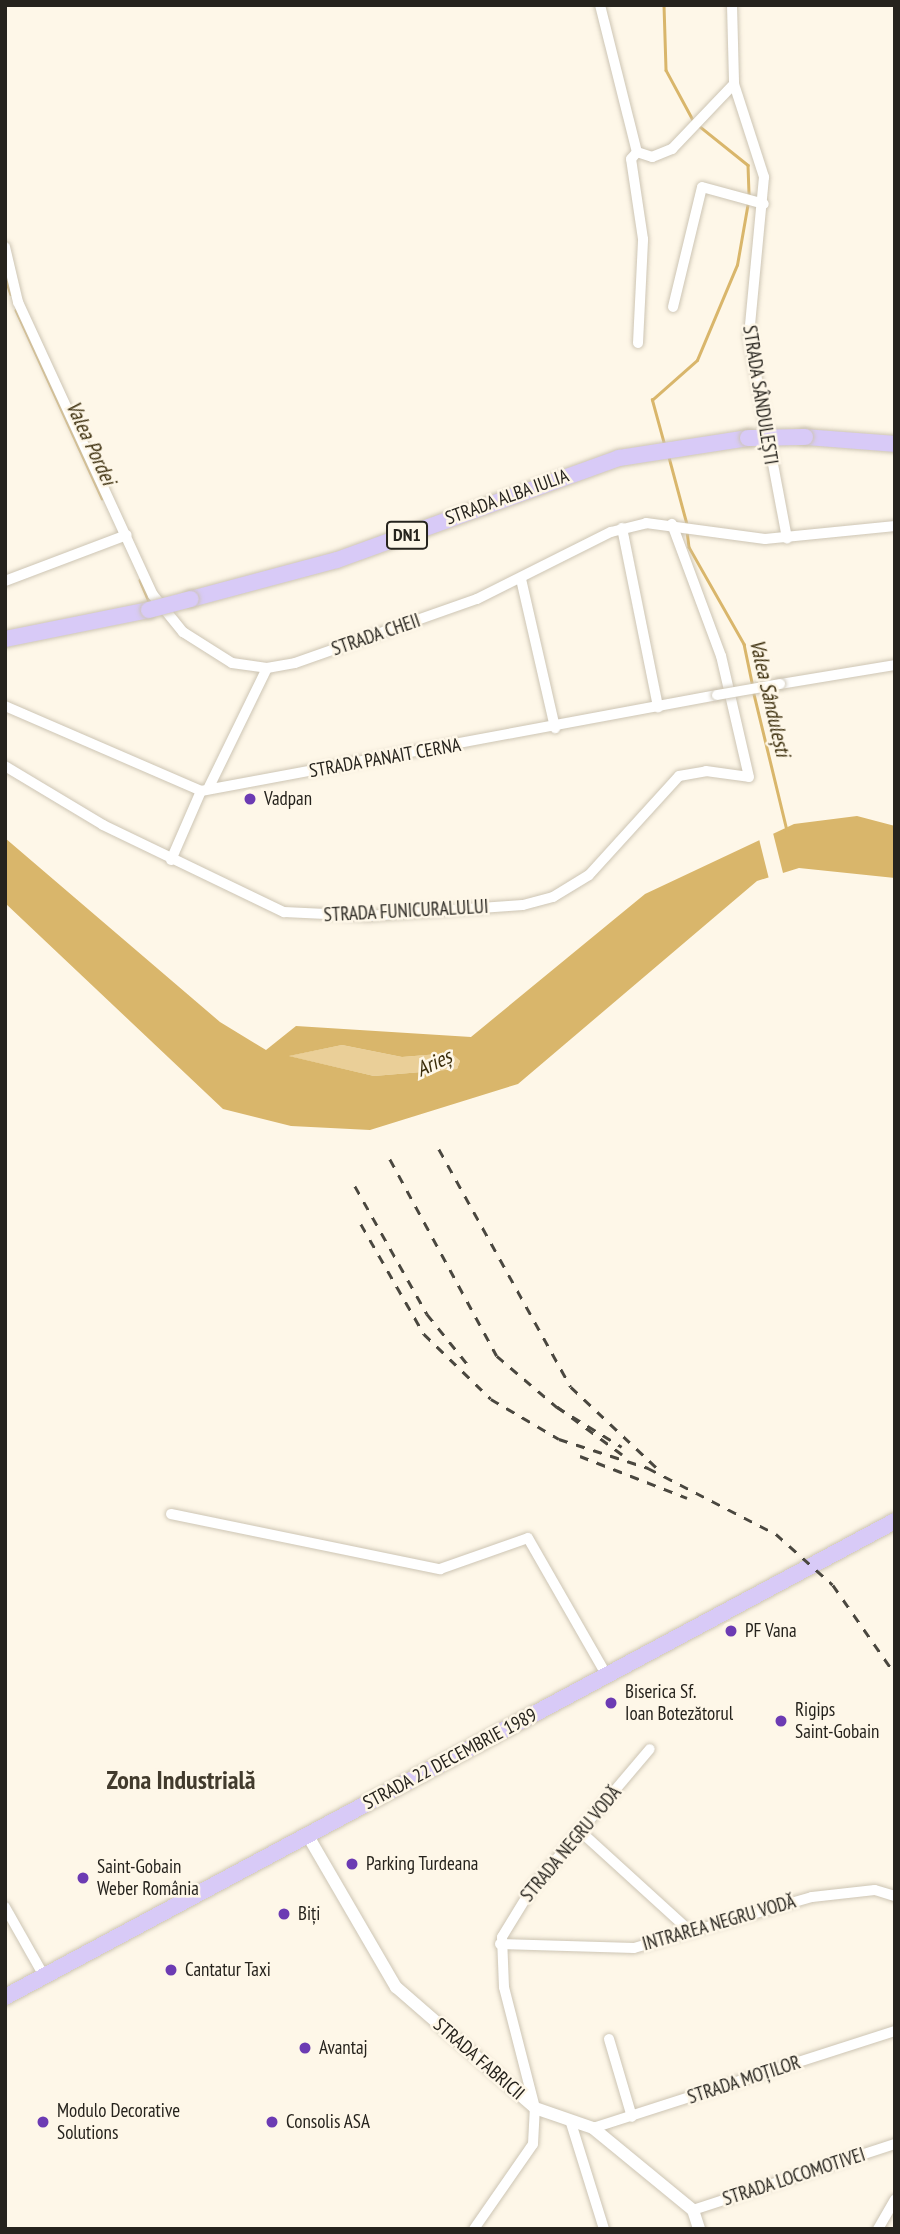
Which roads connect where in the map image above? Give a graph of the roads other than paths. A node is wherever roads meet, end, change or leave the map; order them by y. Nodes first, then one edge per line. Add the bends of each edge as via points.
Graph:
1 (600, 5) edge
2 (732, 5) edge
3 (734, 84) junction
4 (637, 152) junction
5 (764, 204) junction
6 (5, 247) edge
7 (673, 307) dead end
8 (638, 343) dead end
9 (895, 444) edge
10 (676, 524) junction
11 (895, 526) edge
12 (622, 528) junction
13 (127, 535) junction
14 (787, 538) junction
15 (521, 579) junction
16 (5, 581) edge
17 (5, 639) edge
18 (895, 665) edge
19 (267, 668) junction
20 (5, 706) edge
21 (658, 707) junction
22 (555, 728) junction
23 (5, 766) edge
24 (205, 789) junction
25 (171, 860) junction
26 (171, 1514) dead end
27 (895, 1521) edge
28 (606, 1674) junction
29 (650, 1749) dead end
30 (580, 1831) junction
31 (308, 1836) junction
32 (895, 1896) edge
33 (5, 1907) edge
34 (691, 1932) junction
35 (500, 1944) junction
36 (44, 1976) junction
37 (5, 1997) edge
38 (895, 2031) edge
39 (609, 2039) dead end
40 (535, 2108) junction
41 (632, 2117) junction
42 (571, 2123) junction
43 (593, 2128) junction
44 (895, 2144) edge
45 (895, 2200) edge
46 (693, 2210) junction
47 (474, 2229) edge
48 (604, 2229) edge
49 (699, 2229) edge
50 (878, 2229) edge

1 - 4 street
2 - 3 street, STRADA SÂNDULEȘTI
3 - 4 street via 664,153
3 - 5 street, STRADA SÂNDULEȘTI via 762,163
4 - 8 street via 630,168 643,239
5 - 7 street via 738,194 701,189
5 - 14 street, STRADA SÂNDULEȘTI via 747,314
6 - 13 street, STRADA CHEII via 23,313
9 - 17 main road, STRADA ALBA IULIA / DN1, bridge via 748,438 619,458 337,560 149,610
10 - 12 street, STRADA CHEII
10 - 14 street, STRADA CHEII
10 - 25 street, STRADA FUNICURALULUI via 721,656 749,777 706,771 679,776 589,875 562,893 523,905 305,915 253,902
11 - 14 street, STRADA CHEII
12 - 15 street, STRADA CHEII
12 - 21 street
13 - 16 street
13 - 19 street, STRADA CHEII via 152,595 172,622 232,663
15 - 19 street, STRADA CHEII via 445,612
15 - 22 street
18 - 21 street, STRADA PANAIT CERNA, bridge
19 - 24 street
20 - 24 street
21 - 22 street, STRADA PANAIT CERNA
22 - 24 street, STRADA PANAIT CERNA
23 - 25 street, STRADA FUNICURALULUI
24 - 25 street
26 - 28 street via 440,1569 528,1538
27 - 28 main road, STRADA 22 DECEMBRIE 1989
28 - 31 main road, STRADA 22 DECEMBRIE 1989
29 - 30 street, STRADA NEGRU VODĂ
30 - 34 street
30 - 35 street, STRADA NEGRU VODĂ via 532,1888
31 - 36 main road, STRADA 22 DECEMBRIE 1989
31 - 40 street, STRADA FABRICII via 396,1987
32 - 34 street, INTRAREA NEGRU VODĂ via 875,1890 813,1897
33 - 36 street
34 - 35 street, INTRAREA NEGRU VODĂ via 634,1948
35 - 40 street via 504,1987
36 - 37 main road, STRADA 22 DECEMBRIE 1989
38 - 41 street, STRADA MOȚILOR
39 - 41 street
40 - 42 street, STRADA FABRICII
40 - 47 street via 533,2144
41 - 43 street, STRADA MOȚILOR
42 - 43 street, STRADA FABRICII
42 - 48 street
43 - 46 street, STRADA FABRICII
44 - 46 street, STRADA LOCOMOTIVEI
45 - 50 street
46 - 49 street

